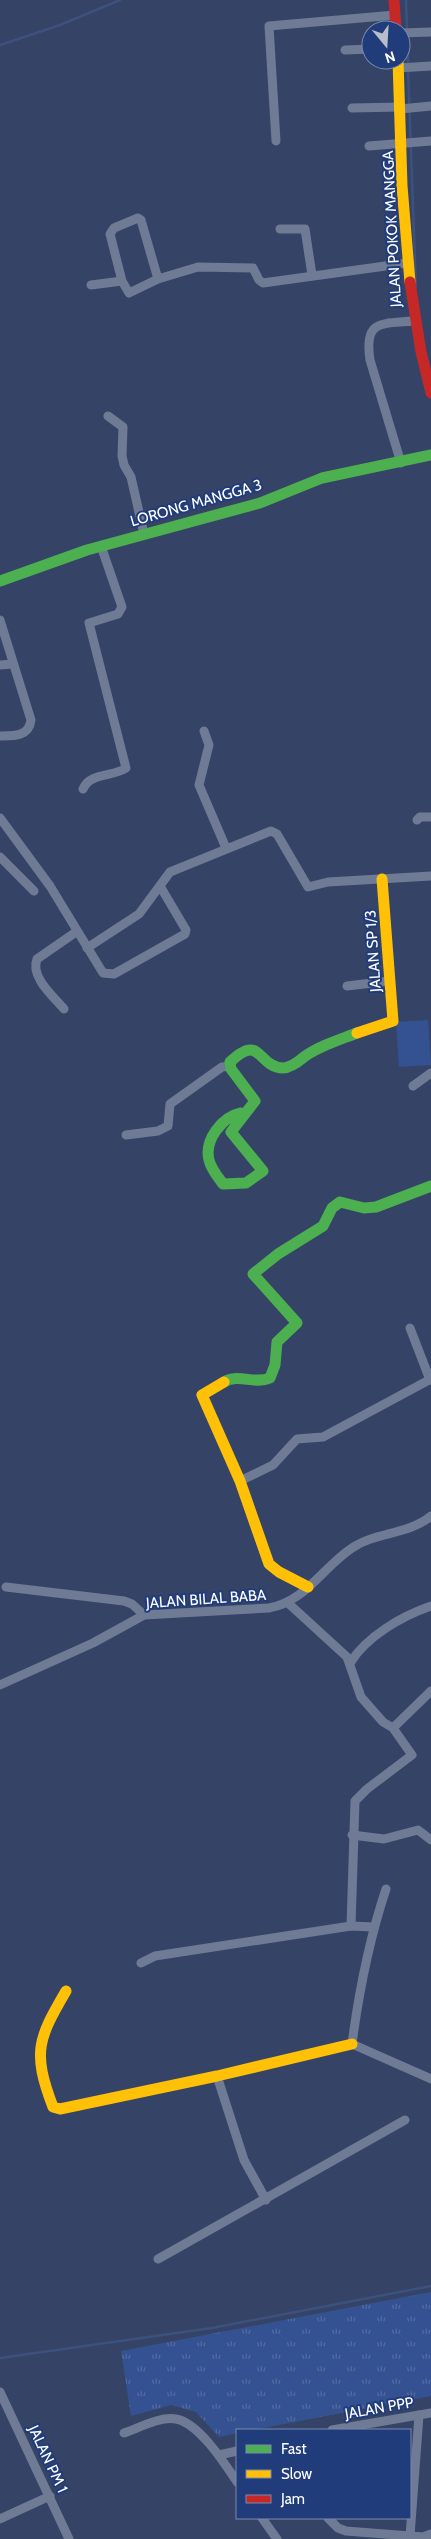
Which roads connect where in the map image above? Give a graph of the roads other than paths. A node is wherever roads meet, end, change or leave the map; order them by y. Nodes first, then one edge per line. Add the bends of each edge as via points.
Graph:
1 (394, 0) edge
2 (395, 15) junction
3 (397, 20) edge
4 (411, 32) edge
5 (431, 32) edge
6 (361, 49) edge
7 (345, 50) dead end
8 (411, 66) edge
9 (431, 66) edge
10 (403, 70) edge
11 (431, 106) edge
12 (352, 108) dead end
13 (405, 108) junction
14 (276, 140) dead end
15 (431, 141) edge
16 (408, 143) junction
17 (369, 146) dead end
18 (280, 229) dead end
19 (407, 263) junction
20 (312, 275) junction
21 (158, 279) junction
22 (122, 281) junction
23 (91, 285) dead end
24 (413, 321) junction
25 (426, 356) edge
26 (431, 394) edge
27 (108, 416) dead end
28 (431, 455) edge
29 (402, 463) junction
30 (144, 534) junction
31 (101, 546) junction
32 (0, 581) edge
33 (0, 620) edge
34 (13, 664) junction
35 (0, 665) edge
36 (204, 731) dead end
37 (0, 736) edge
38 (83, 788) dead end
39 (431, 816) edge
40 (0, 818) edge
41 (417, 820) dead end
42 (226, 848) junction
43 (0, 857) edge
44 (431, 876) edge
45 (382, 879) junction
46 (160, 886) junction
47 (34, 891) dead end
48 (76, 932) junction
49 (87, 948) junction
50 (390, 981) junction
51 (346, 986) dead end
52 (64, 1009) dead end
53 (230, 1066) junction
54 (431, 1072) edge
55 (413, 1086) dead end
56 (243, 1115) junction
57 (126, 1135) dead end
58 (431, 1186) edge
59 (410, 1328) dead end
60 (431, 1379) edge
61 (240, 1481) junction
62 (431, 1516) edge
63 (6, 1587) dead end
64 (308, 1587) junction
65 (288, 1603) junction
66 (431, 1606) edge
67 (144, 1615) junction
68 (350, 1662) junction
69 (0, 1685) edge
70 (431, 1691) edge
71 (393, 1728) junction
72 (352, 1835) junction
73 (431, 1840) edge
74 (386, 1889) dead end
75 (352, 1926) junction
76 (373, 1927) junction
77 (141, 1963) dead end
78 (66, 1991) dead end
79 (352, 2044) junction
80 (217, 2076) junction
81 (431, 2080) edge
82 (405, 2120) dead end
83 (266, 2200) junction
84 (158, 2259) dead end
85 (0, 2392) edge
86 (431, 2413) edge
87 (419, 2415) junction
88 (338, 2429) edge
89 (124, 2434) dead end
90 (236, 2450) edge
91 (219, 2456) junction
92 (236, 2481) edge
93 (50, 2496) junction
94 (0, 2519) edge
95 (263, 2519) edge
96 (329, 2519) edge
97 (431, 2534) edge
98 (410, 2536) junction
99 (70, 2539) edge
100 (277, 2539) edge

1 - 2 street
2 - 3 street
2 - 14 street via 269,26
4 - 5 street
6 - 7 street
8 - 9 street
10 - 13 street, JALAN POKOK MANGGA
11 - 13 street
12 - 13 street
13 - 16 street, JALAN POKOK MANGGA
15 - 16 street
16 - 17 street
16 - 19 street, JALAN POKOK MANGGA
18 - 20 street via 305,229
19 - 20 street
19 - 24 street, JALAN POKOK MANGGA
20 - 21 street via 263,283 253,268 198,267
21 - 22 street via 128,293
21 - 22 street via 138,218 114,228 110,234
22 - 23 street
24 - 25 street, JALAN POKOK MANGGA
24 - 29 street via 380,324 371,332 367,343
25 - 26 street, JALAN POKOK MANGGA
27 - 30 street via 123,427 124,465 131,477
28 - 29 street, LORONG MANGGA 3
29 - 30 street, LORONG MANGGA 3 via 322,478 260,503
30 - 31 street, LORONG MANGGA 3
31 - 32 street, LORONG MANGGA 3
31 - 38 street via 122,607 118,614 89,623 126,768 91,779
33 - 34 street
34 - 35 street
34 - 37 street via 31,724 23,734
36 - 42 street via 209,745 199,785
39 - 41 street
40 - 48 street via 50,886
42 - 45 street via 271,830 275,831 308,887 328,882
42 - 46 street via 170,872
43 - 47 street
44 - 45 street
45 - 50 street, JALAN SP 1/3
46 - 49 street via 139,914
46 - 49 street via 186,930 183,936 114,974 103,973
48 - 49 street
48 - 52 street via 37,959 34,965 38,978
50 - 51 street
50 - 53 street, JALAN SP 1/3 via 393,1021 311,1052 283,1068 260,1052 250,1050 235,1056
53 - 56 street via 256,1101
53 - 57 street via 205,1077 170,1104 168,1126 158,1131
54 - 55 street
56 - 56 street via 231,1132 264,1171 246,1183 223,1184 209,1162 212,1138 233,1114
58 - 61 street via 376,1207 364,1208 340,1202 332,1208 322,1226 253,1274 298,1323 277,1342 276,1369 268,1380 259,1382 233,1377 202,1395
59 - 60 street
60 - 61 street via 323,1437 297,1439 273,1465
61 - 64 street via 269,1564 278,1574
62 - 64 street, JALAN BILAL BABA via 416,1526 353,1547
63 - 67 street via 124,1601
64 - 65 street, JALAN BILAL BABA
65 - 67 street, JALAN BILAL BABA via 269,1608
65 - 68 street
66 - 68 street via 413,1612 374,1637
67 - 69 street, JALAN BILAL BABA via 93,1643
68 - 71 street via 361,1696 383,1722
70 - 71 street
71 - 72 street via 412,1755 358,1797 353,1811
72 - 73 street via 384,1839 418,1830
72 - 75 street
74 - 76 street
75 - 76 street
75 - 77 street via 156,1956
76 - 79 street via 358,1996
78 - 80 street via 39,2045 53,2107 67,2109
79 - 80 street
79 - 81 street
80 - 83 street via 244,2160
82 - 83 street
83 - 84 street
85 - 93 street, JALAN PM 1
86 - 87 street, JALAN PPP
87 - 88 street, JALAN PPP
87 - 98 street
89 - 91 street via 176,2418 188,2423
90 - 91 street
91 - 92 street
93 - 94 street
93 - 99 street, JALAN PM 1
95 - 100 street
96 - 98 street via 346,2531
97 - 98 street

